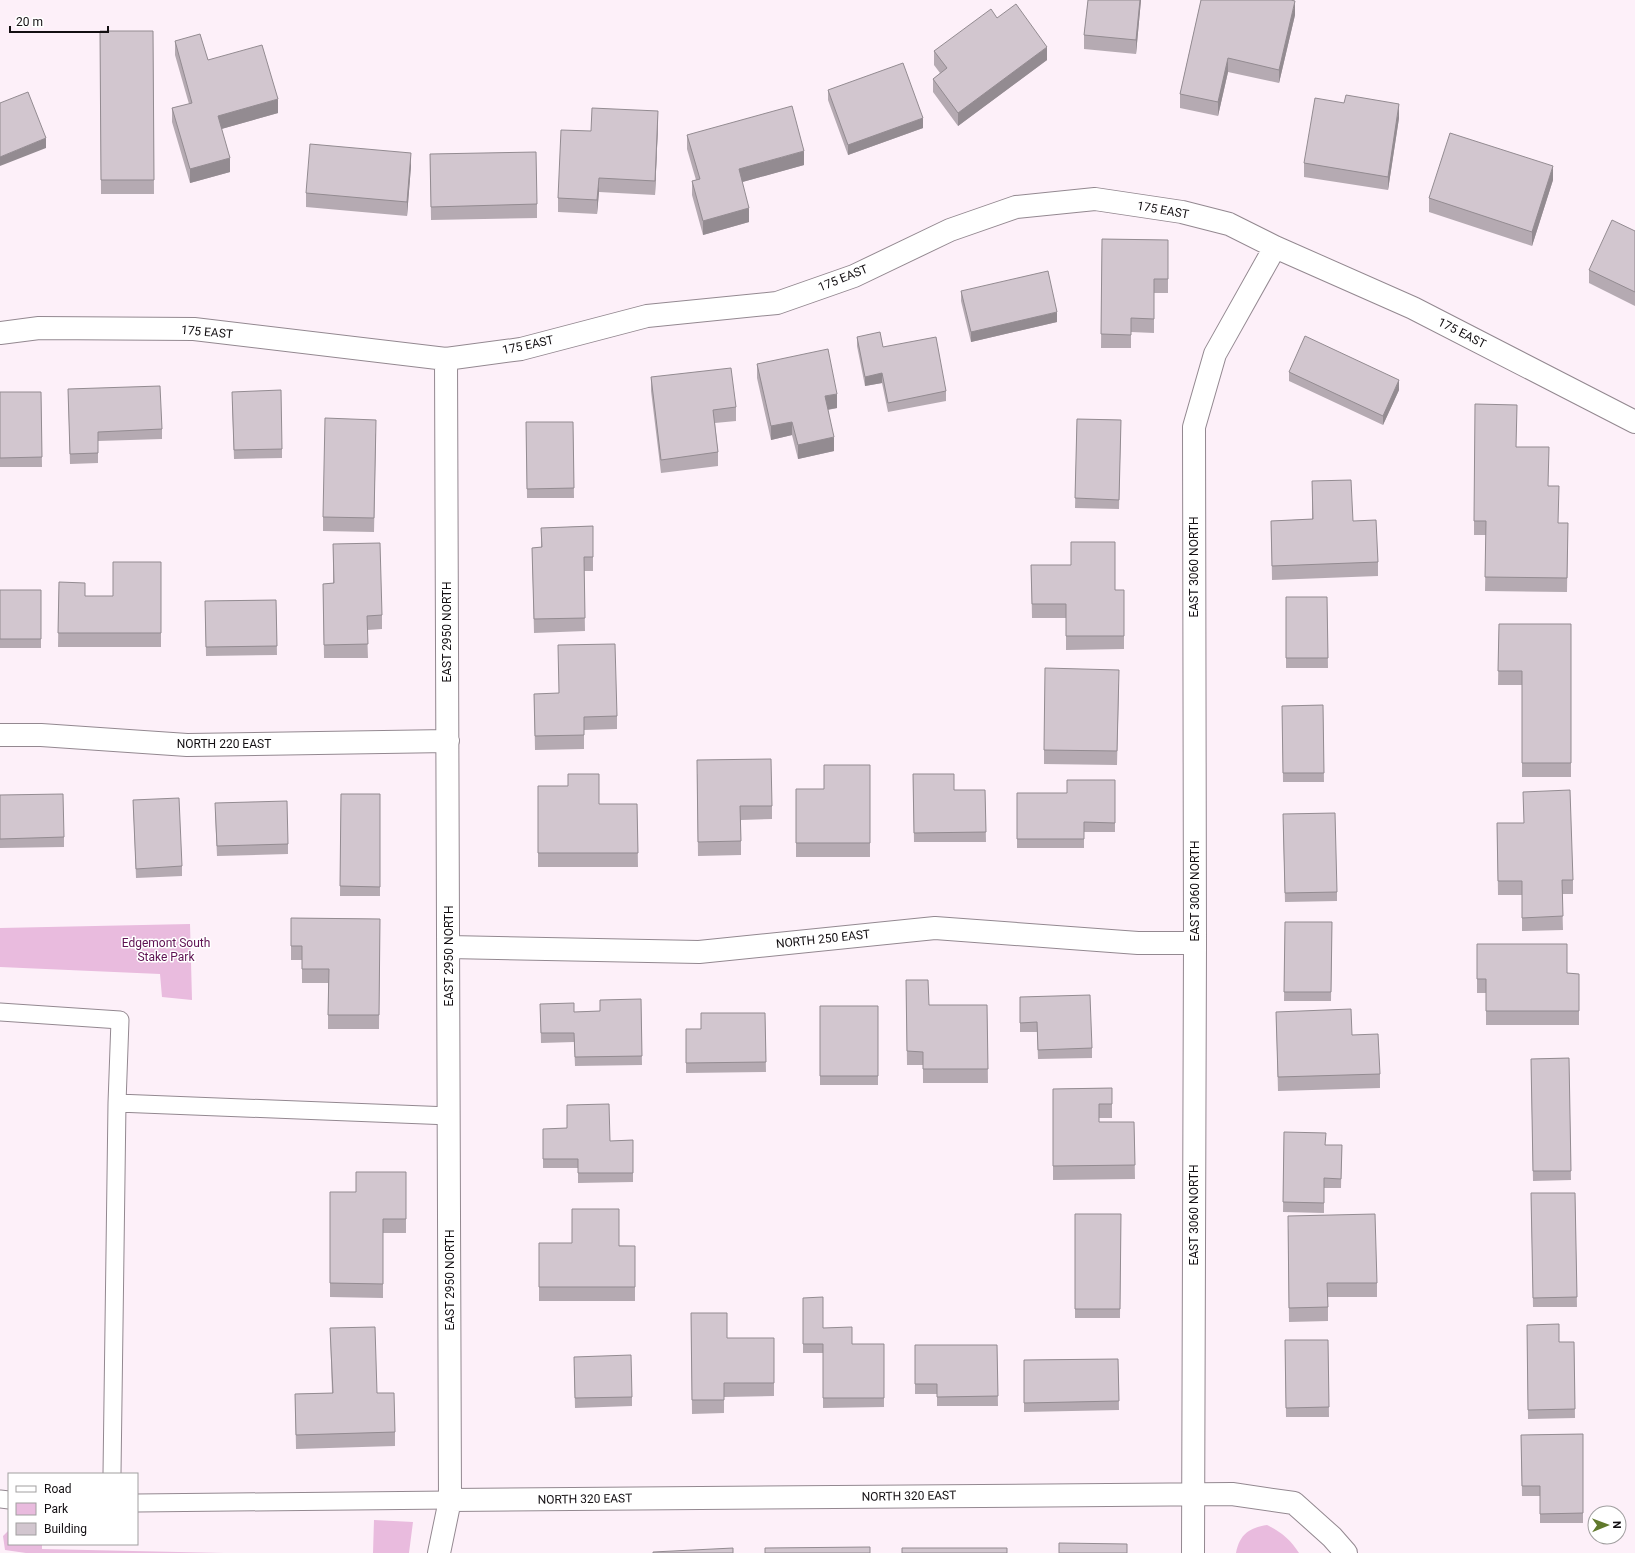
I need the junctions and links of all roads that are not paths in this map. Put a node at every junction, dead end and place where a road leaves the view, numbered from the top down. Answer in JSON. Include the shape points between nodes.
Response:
{"nodes":[{"id":1,"x":1275,"y":247,"type":"junction"},
{"id":2,"x":0,"y":333,"type":"edge"},
{"id":3,"x":446,"y":359,"type":"junction"},
{"id":4,"x":1635,"y":422,"type":"edge"},
{"id":5,"x":0,"y":736,"type":"edge"},
{"id":6,"x":448,"y":741,"type":"junction"},
{"id":7,"x":1195,"y":943,"type":"junction"},
{"id":8,"x":450,"y":947,"type":"junction"},
{"id":9,"x":0,"y":1012,"type":"edge"},
{"id":10,"x":117,"y":1103,"type":"junction"},
{"id":11,"x":450,"y":1116,"type":"junction"},
{"id":12,"x":112,"y":1473,"type":"edge"},
{"id":13,"x":1193,"y":1493,"type":"junction"},
{"id":14,"x":450,"y":1500,"type":"junction"},
{"id":15,"x":138,"y":1503,"type":"edge"},
{"id":16,"x":439,"y":1553,"type":"edge"},
{"id":17,"x":1193,"y":1553,"type":"edge"},
{"id":18,"x":1346,"y":1553,"type":"edge"}],
"edges":[{"from":1,"to":3,"type":"street","name":"175 EAST","via":[[1229,224],[1182,212],[1095,199],[1016,207],[950,230],[854,276],[777,303],[647,316],[521,349]]},
{"from":1,"to":4,"type":"street","name":"175 EAST","via":[[1413,308]]},
{"from":1,"to":7,"type":"street","name":"EAST 3060 NORTH","via":[[1215,354],[1194,427]]},
{"from":2,"to":3,"type":"street","name":"175 EAST","via":[[39,328],[194,329]]},
{"from":3,"to":6,"type":"street","name":"EAST 2950 NORTH"},
{"from":5,"to":6,"type":"street","name":"NORTH 220 EAST","via":[[41,735],[186,745]]},
{"from":6,"to":8,"type":"street","name":"EAST 2950 NORTH"},
{"from":7,"to":8,"type":"street","name":"NORTH 250 EAST","via":[[1138,943],[936,928],[699,952]]},
{"from":7,"to":13,"type":"street","name":"EAST 3060 NORTH"},
{"from":8,"to":11,"type":"street","name":"EAST 2950 NORTH"},
{"from":9,"to":10,"type":"lane","via":[[120,1020]]},
{"from":10,"to":11,"type":"lane"},
{"from":10,"to":12,"type":"lane"},
{"from":11,"to":14,"type":"street","name":"EAST 2950 NORTH"},
{"from":13,"to":14,"type":"street","name":"NORTH 320 EAST"},
{"from":13,"to":17,"type":"street","name":"EAST 3060 NORTH"},
{"from":13,"to":18,"type":"street","name":"NORTH 320 EAST","via":[[1232,1494],[1294,1503]]},
{"from":14,"to":15,"type":"lane"},
{"from":14,"to":16,"type":"street","name":"EAST 2950 NORTH"}]}
